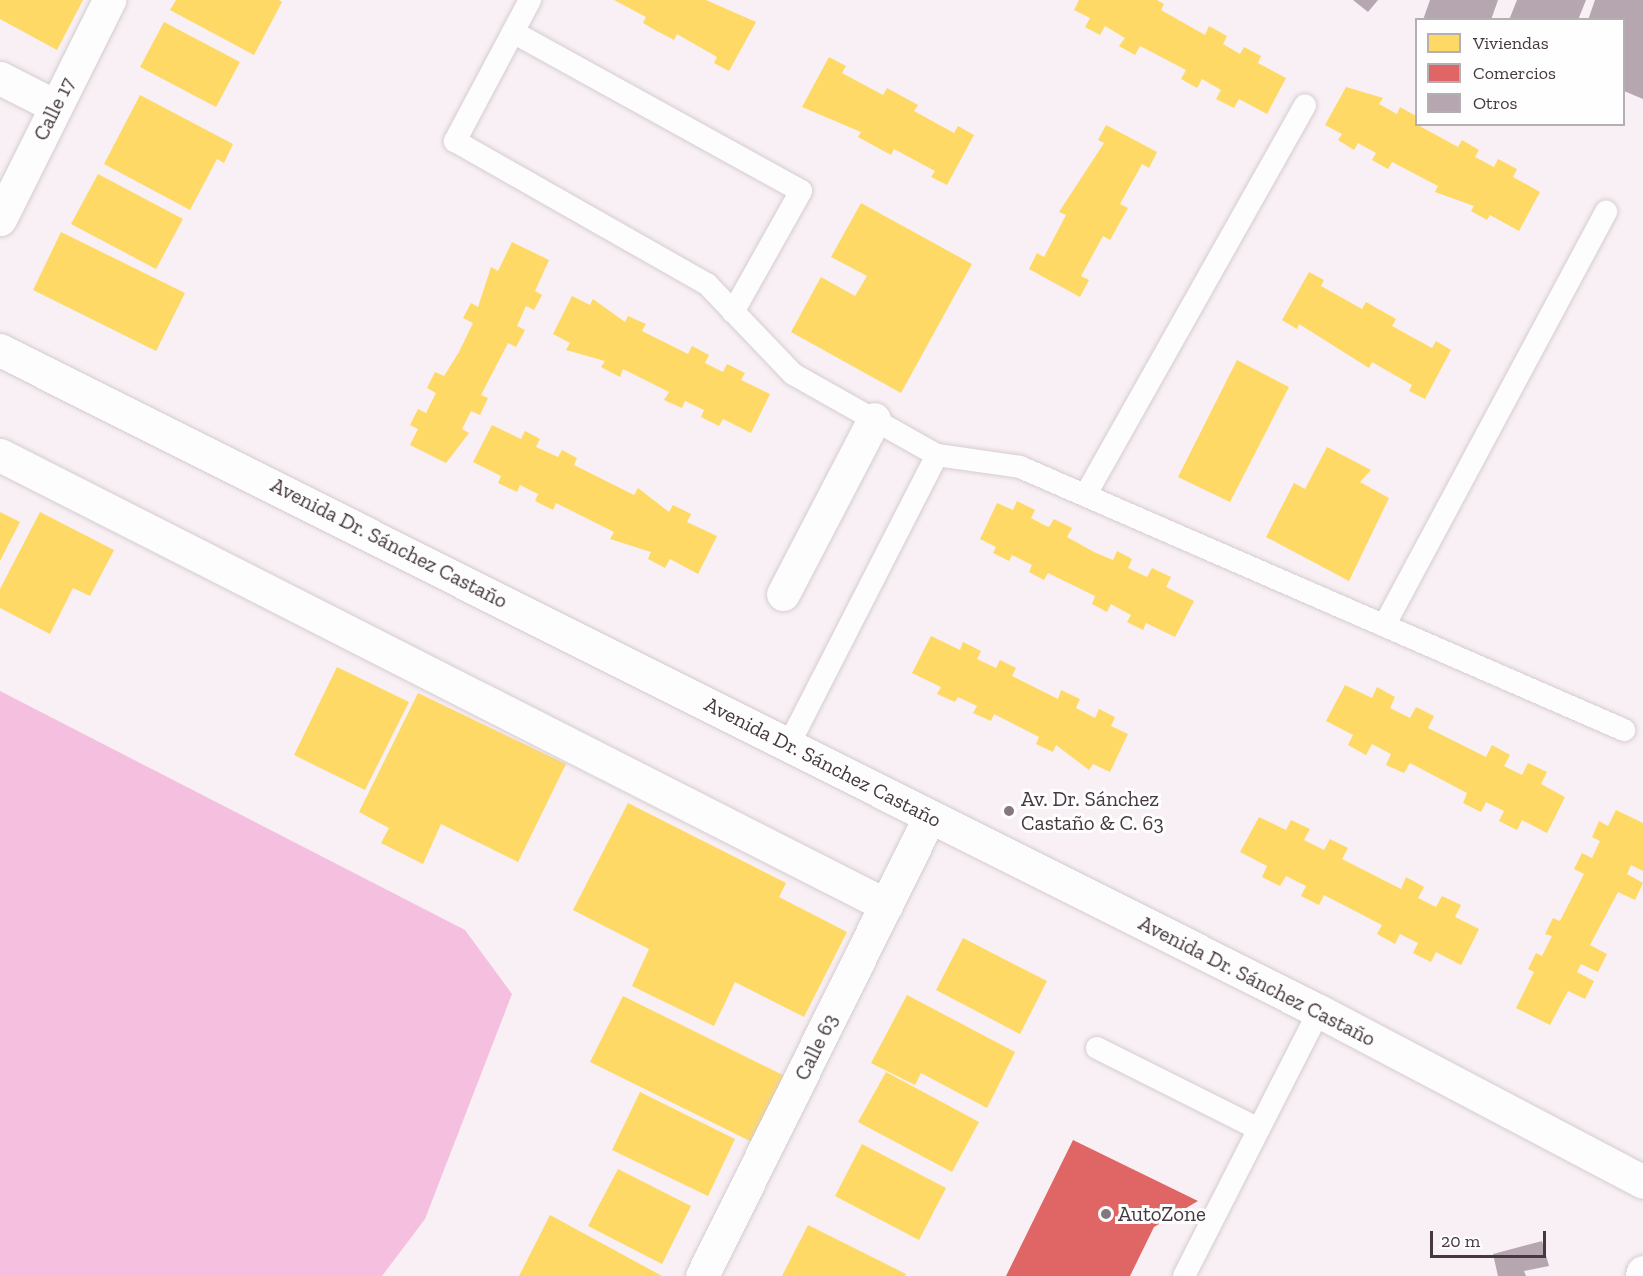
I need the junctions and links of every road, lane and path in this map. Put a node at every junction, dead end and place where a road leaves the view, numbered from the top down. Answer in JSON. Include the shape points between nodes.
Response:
{"nodes":[{"id":1,"x":109,"y":0,"type":"edge"},
{"id":2,"x":530,"y":0,"type":"edge"},
{"id":3,"x":513,"y":32,"type":"junction"},
{"id":4,"x":0,"y":78,"type":"edge"},
{"id":5,"x":1305,"y":105,"type":"dead end"},
{"id":6,"x":55,"y":106,"type":"junction"},
{"id":7,"x":1606,"y":212,"type":"dead end"},
{"id":8,"x":0,"y":219,"type":"edge"},
{"id":9,"x":733,"y":312,"type":"junction"},
{"id":10,"x":0,"y":350,"type":"edge"},
{"id":11,"x":874,"y":419,"type":"junction"},
{"id":12,"x":0,"y":455,"type":"edge"},
{"id":13,"x":937,"y":455,"type":"junction"},
{"id":14,"x":1086,"y":494,"type":"junction"},
{"id":15,"x":783,"y":594,"type":"dead end"},
{"id":16,"x":1385,"y":624,"type":"junction"},
{"id":17,"x":1624,"y":730,"type":"dead end"},
{"id":18,"x":788,"y":746,"type":"junction"},
{"id":19,"x":929,"y":818,"type":"junction"},
{"id":20,"x":886,"y":905,"type":"junction"},
{"id":21,"x":1319,"y":1011,"type":"junction"},
{"id":22,"x":1097,"y":1048,"type":"dead end"},
{"id":23,"x":1259,"y":1129,"type":"junction"},
{"id":24,"x":1643,"y":1182,"type":"edge"},
{"id":25,"x":702,"y":1276,"type":"edge"},
{"id":26,"x":1184,"y":1276,"type":"edge"}],
"edges":[{"from":1,"to":6,"type":"street","name":"Calle 17"},
{"from":2,"to":3,"type":"lane"},
{"from":3,"to":9,"type":"lane","via":[[455,141],[707,284]]},
{"from":3,"to":9,"type":"lane","via":[[801,191]]},
{"from":4,"to":6,"type":"street"},
{"from":5,"to":14,"type":"lane"},
{"from":6,"to":8,"type":"street","name":"Calle 17"},
{"from":7,"to":16,"type":"lane"},
{"from":9,"to":11,"type":"lane","via":[[793,374]]},
{"from":10,"to":18,"type":"street","name":"Avenida Dr. Sánchez Castaño"},
{"from":11,"to":13,"type":"lane"},
{"from":11,"to":15,"type":"street"},
{"from":12,"to":20,"type":"street"},
{"from":13,"to":14,"type":"lane","via":[[1020,467]]},
{"from":13,"to":18,"type":"lane"},
{"from":14,"to":16,"type":"lane"},
{"from":16,"to":17,"type":"lane"},
{"from":18,"to":19,"type":"street","name":"Avenida Dr. Sánchez Castaño"},
{"from":19,"to":20,"type":"street","name":"Calle 63"},
{"from":19,"to":21,"type":"street","name":"Avenida Dr. Sánchez Castaño"},
{"from":20,"to":25,"type":"street","name":"Calle 63"},
{"from":21,"to":23,"type":"lane"},
{"from":21,"to":24,"type":"street","name":"Avenida Dr. Sánchez Castaño"},
{"from":22,"to":23,"type":"lane"},
{"from":23,"to":26,"type":"lane"}]}
